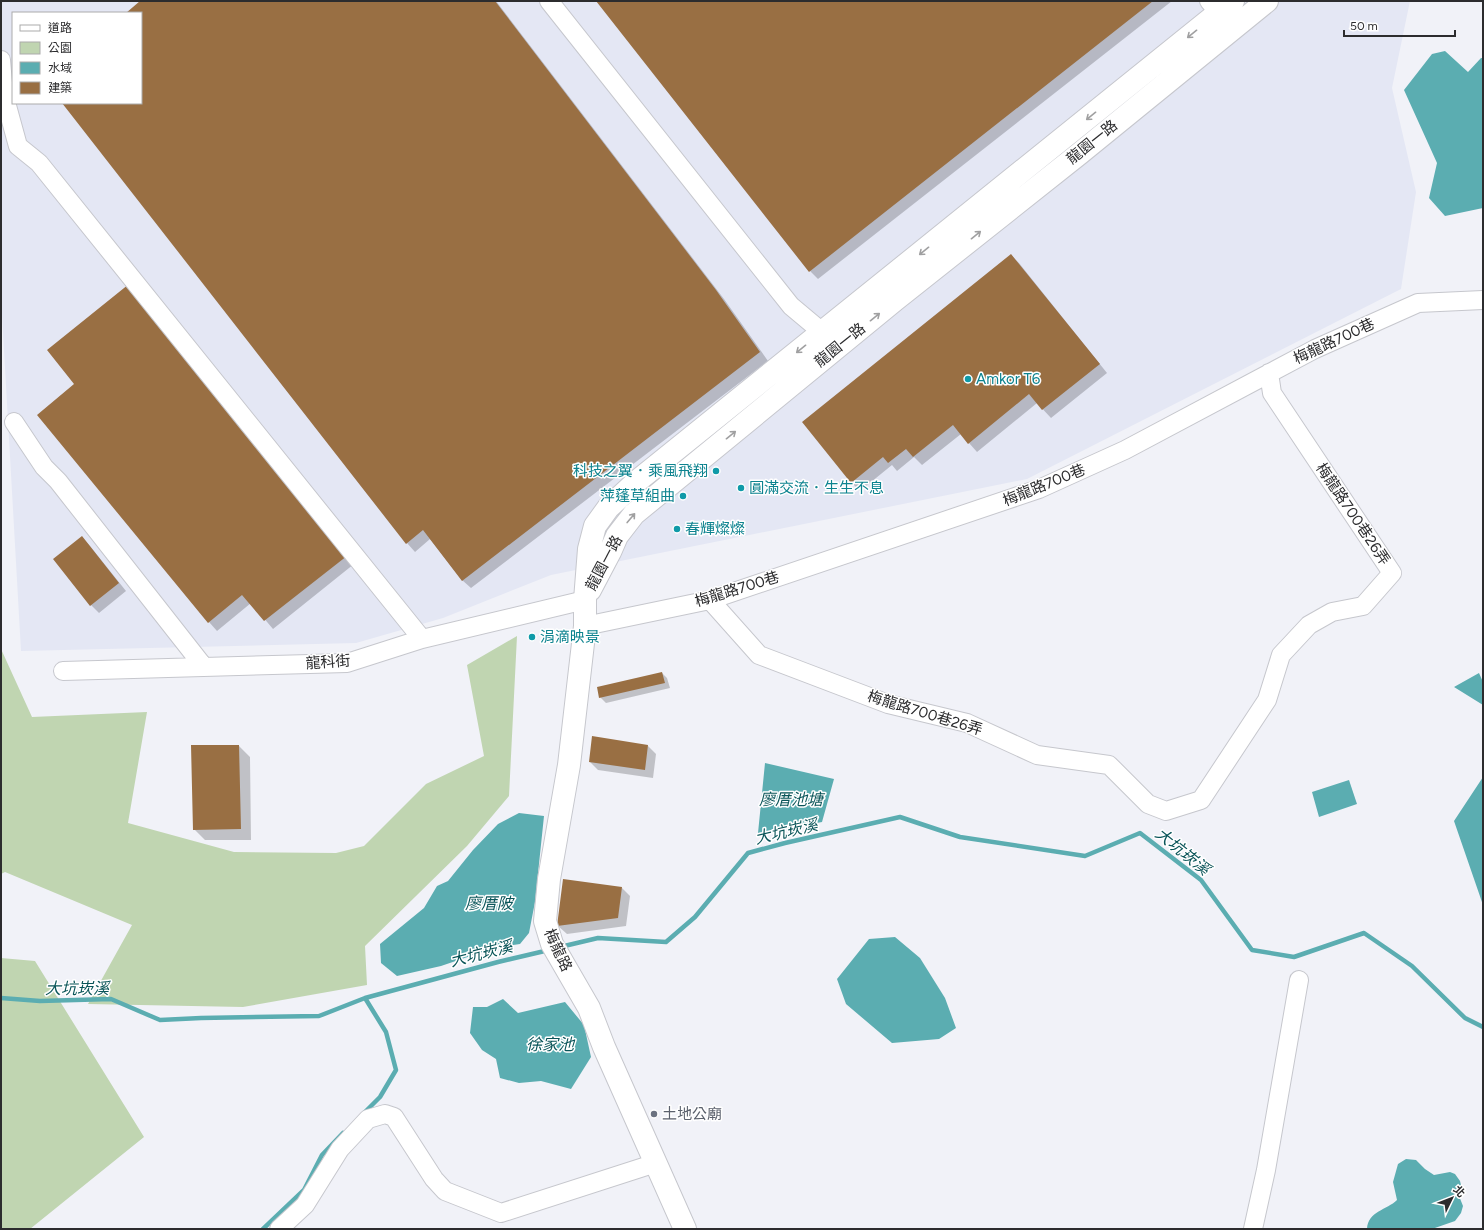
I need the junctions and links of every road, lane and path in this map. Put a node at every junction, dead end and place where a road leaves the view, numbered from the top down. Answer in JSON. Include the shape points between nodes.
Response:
{"nodes":[{"id":1,"x":549,"y":1,"type":"edge"},
{"id":2,"x":1267,"y":1,"type":"edge"},
{"id":3,"x":1220,"y":5,"type":"edge"},
{"id":4,"x":1234,"y":28,"type":"junction"},
{"id":5,"x":1,"y":60,"type":"edge"},
{"id":6,"x":1483,"y":300,"type":"edge"},
{"id":7,"x":829,"y":340,"type":"junction"},
{"id":8,"x":1269,"y":373,"type":"junction"},
{"id":9,"x":14,"y":422,"type":"dead end"},
{"id":10,"x":585,"y":600,"type":"junction"},
{"id":11,"x":710,"y":600,"type":"junction"},
{"id":12,"x":585,"y":626,"type":"junction"},
{"id":13,"x":422,"y":639,"type":"junction"},
{"id":14,"x":204,"y":667,"type":"junction"},
{"id":15,"x":63,"y":671,"type":"dead end"},
{"id":16,"x":1299,"y":980,"type":"dead end"},
{"id":17,"x":656,"y":1163,"type":"junction"},
{"id":18,"x":279,"y":1229,"type":"edge"},
{"id":19,"x":685,"y":1229,"type":"edge"},
{"id":20,"x":1253,"y":1229,"type":"edge"}],
"edges":[{"from":1,"to":7,"type":"street","via":[[791,306]]},
{"from":2,"to":4,"type":"street","name":"龍園一路"},
{"from":3,"to":4,"type":"street"},
{"from":3,"to":7,"type":"street","name":"龍園一路","one_way":true},
{"from":7,"to":4,"type":"street","name":"龍園一路","one_way":true},
{"from":5,"to":13,"type":"street","via":[[4,95],[18,146],[39,163]]},
{"from":6,"to":8,"type":"street","name":"梅龍路700巷","via":[[1418,304],[1315,348]]},
{"from":7,"to":10,"type":"street","name":"龍園一路","via":[[634,514],[617,536]]},
{"from":8,"to":11,"type":"street","name":"梅龍路700巷","via":[[1125,450],[1039,489]]},
{"from":8,"to":11,"type":"street","name":"梅龍路700巷26弄","via":[[1272,393],[1392,573],[1363,606],[1332,612],[1309,626],[1281,655],[1268,700],[1201,800],[1166,811],[1148,804],[1109,765],[1037,754],[967,723],[888,704],[759,655]]},
{"from":9,"to":14,"type":"street","via":[[44,467],[58,481]]},
{"from":10,"to":12,"type":"street","name":"梅龍路"},
{"from":10,"to":13,"type":"street","name":"龍科街"},
{"from":11,"to":12,"type":"street","name":"梅龍路700巷"},
{"from":12,"to":17,"type":"street","name":"梅龍路","via":[[569,765],[548,880],[545,921],[556,950],[589,1008]]},
{"from":13,"to":14,"type":"street","name":"龍科街","via":[[347,663]]},
{"from":14,"to":15,"type":"street","name":"龍科街"},
{"from":16,"to":20,"type":"street"},
{"from":17,"to":18,"type":"street","via":[[501,1213],[445,1191],[434,1179],[394,1117],[385,1114],[368,1120],[340,1149],[305,1205]]},
{"from":17,"to":19,"type":"street","name":"梅龍路"}]}
